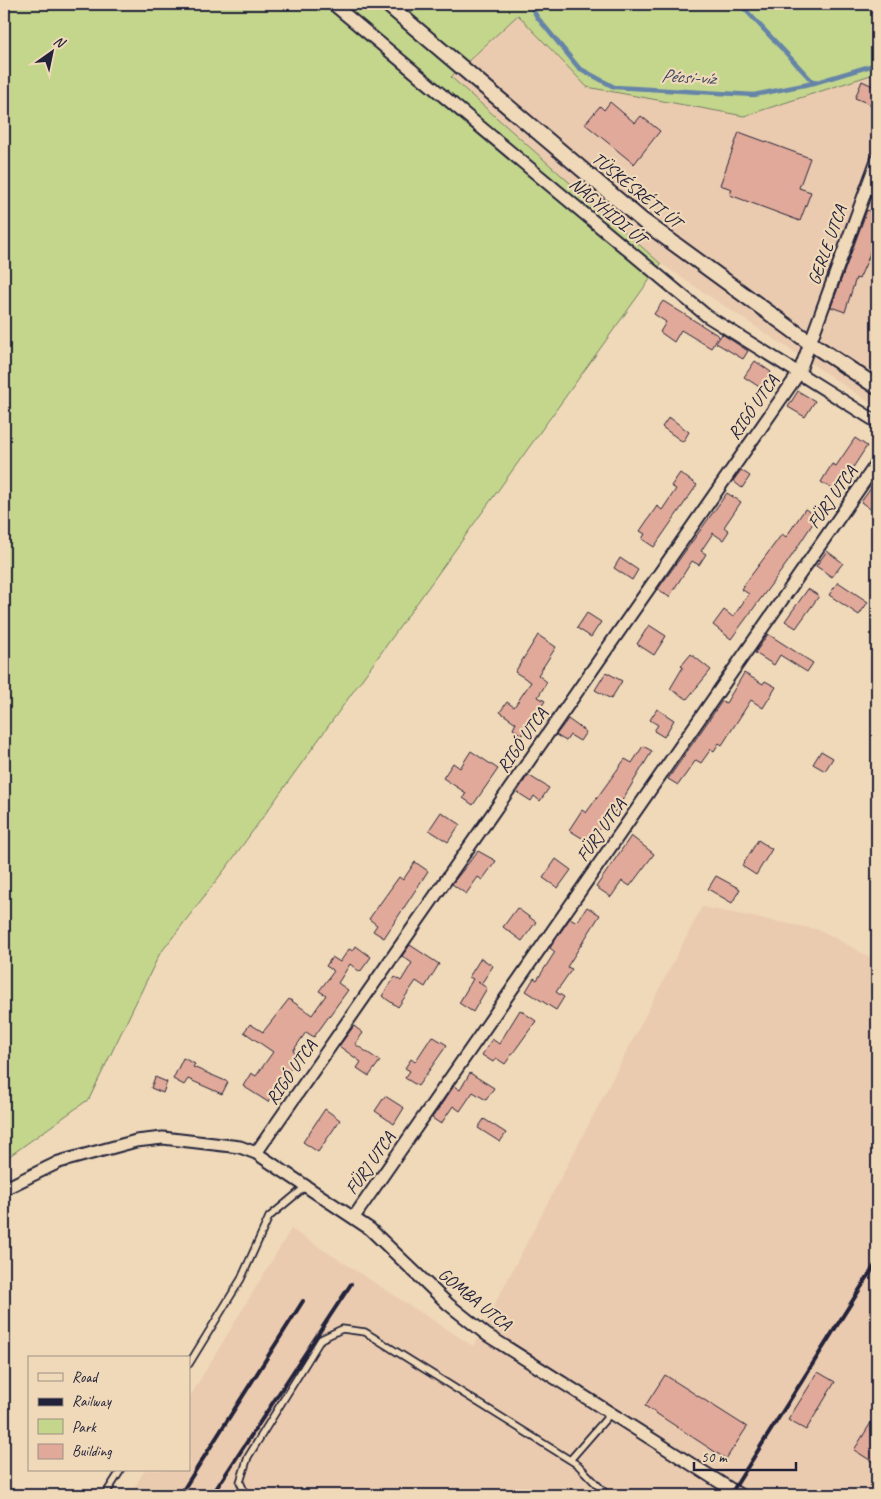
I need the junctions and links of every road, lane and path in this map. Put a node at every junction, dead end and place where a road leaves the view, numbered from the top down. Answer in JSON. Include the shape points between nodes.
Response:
{"nodes":[{"id":1,"x":333,"y":4,"type":"edge"},
{"id":2,"x":387,"y":4,"type":"edge"},
{"id":3,"x":877,"y":160,"type":"edge"},
{"id":4,"x":809,"y":342,"type":"junction"},
{"id":5,"x":799,"y":373,"type":"junction"},
{"id":6,"x":877,"y":387,"type":"edge"},
{"id":7,"x":877,"y":422,"type":"edge"},
{"id":8,"x":877,"y":463,"type":"edge"},
{"id":9,"x":256,"y":1153,"type":"junction"},
{"id":10,"x":307,"y":1185,"type":"junction"},
{"id":11,"x":4,"y":1189,"type":"edge"},
{"id":12,"x":354,"y":1217,"type":"junction"},
{"id":13,"x":190,"y":1362,"type":"edge"},
{"id":14,"x":611,"y":1413,"type":"junction"},
{"id":15,"x":570,"y":1460,"type":"junction"},
{"id":16,"x":120,"y":1472,"type":"edge"},
{"id":17,"x":105,"y":1495,"type":"edge"},
{"id":18,"x":246,"y":1495,"type":"edge"},
{"id":19,"x":607,"y":1495,"type":"edge"},
{"id":20,"x":740,"y":1495,"type":"edge"}],
"edges":[{"from":1,"to":5,"type":"street","name":"NAGYHIDI ÚT","via":[[707,316]]},
{"from":2,"to":4,"type":"street","name":"TÜSKÉSRÉTI ÚT","via":[[643,221]]},
{"from":3,"to":4,"type":"street","name":"GERLE UTCA"},
{"from":4,"to":5,"type":"street","name":"RIGÓ UTCA"},
{"from":4,"to":6,"type":"street","name":"TÜSKÉSRÉTI ÚT"},
{"from":5,"to":7,"type":"street","name":"NAGYHIDI ÚT"},
{"from":5,"to":9,"type":"street","name":"RIGÓ UTCA"},
{"from":8,"to":12,"type":"street","name":"FÜRJ UTCA"},
{"from":9,"to":10,"type":"street","name":"GOMBA UTCA"},
{"from":9,"to":11,"type":"street","name":"GOMBA UTCA","via":[[220,1143],[163,1138],[114,1146],[60,1162]]},
{"from":10,"to":12,"type":"street","name":"GOMBA UTCA"},
{"from":10,"to":13,"type":"lane","via":[[269,1217],[241,1279]]},
{"from":12,"to":14,"type":"street","name":"GOMBA UTCA","via":[[382,1239],[469,1322]]},
{"from":14,"to":15,"type":"lane"},
{"from":14,"to":20,"type":"street","name":"GOMBA UTCA"},
{"from":15,"to":18,"type":"lane","via":[[365,1332],[342,1329],[322,1339],[248,1457],[240,1482]]},
{"from":15,"to":19,"type":"lane"},
{"from":16,"to":17,"type":"lane"}]}
